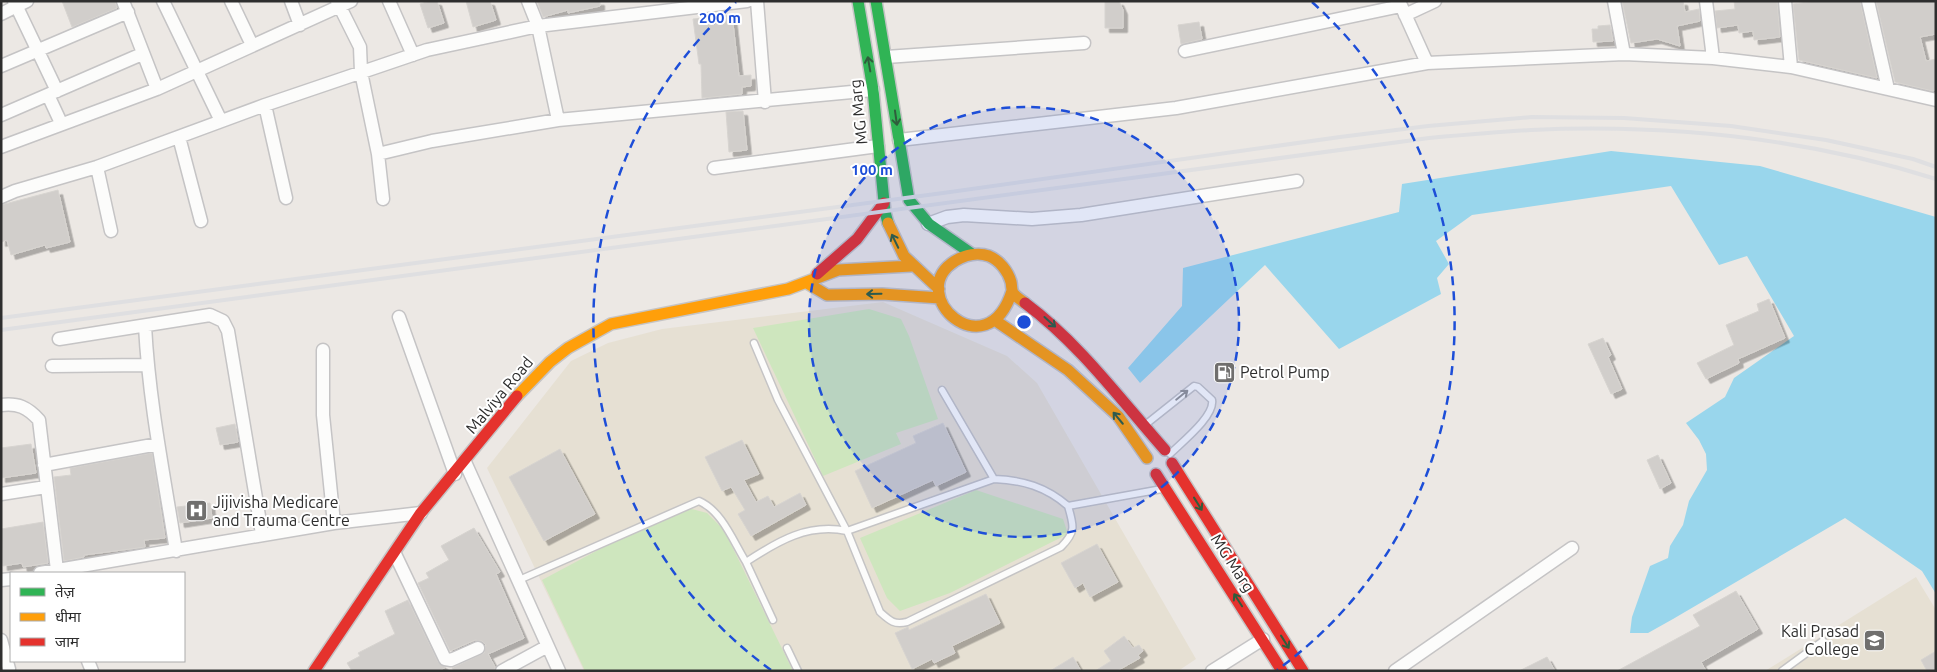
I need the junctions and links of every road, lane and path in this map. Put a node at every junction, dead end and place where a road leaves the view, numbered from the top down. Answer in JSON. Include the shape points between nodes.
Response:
{"nodes":[{"id":1,"x":163,"y":1,"type":"edge"},
{"id":2,"x":231,"y":1,"type":"edge"},
{"id":3,"x":291,"y":1,"type":"edge"},
{"id":4,"x":352,"y":1,"type":"edge"},
{"id":5,"x":390,"y":1,"type":"edge"},
{"id":6,"x":528,"y":1,"type":"edge"},
{"id":7,"x":747,"y":1,"type":"edge"},
{"id":8,"x":757,"y":1,"type":"edge"},
{"id":9,"x":858,"y":1,"type":"edge"},
{"id":10,"x":876,"y":1,"type":"edge"},
{"id":11,"x":1435,"y":1,"type":"edge"},
{"id":12,"x":1614,"y":1,"type":"edge"},
{"id":13,"x":1706,"y":1,"type":"edge"},
{"id":14,"x":1785,"y":1,"type":"edge"},
{"id":15,"x":1868,"y":1,"type":"edge"},
{"id":16,"x":19,"y":3,"type":"edge"},
{"id":17,"x":338,"y":4,"type":"edge"},
{"id":18,"x":126,"y":7,"type":"edge"},
{"id":19,"x":1402,"y":7,"type":"edge"},
{"id":20,"x":1,"y":14,"type":"edge"},
{"id":21,"x":300,"y":25,"type":"junction"},
{"id":22,"x":538,"y":26,"type":"junction"},
{"id":23,"x":1084,"y":43,"type":"dead end"},
{"id":24,"x":252,"y":45,"type":"junction"},
{"id":25,"x":38,"y":50,"type":"junction"},
{"id":26,"x":1184,"y":51,"type":"dead end"},
{"id":27,"x":142,"y":54,"type":"junction"},
{"id":28,"x":1624,"y":54,"type":"junction"},
{"id":29,"x":413,"y":55,"type":"junction"},
{"id":30,"x":886,"y":57,"type":"junction"},
{"id":31,"x":1713,"y":58,"type":"junction"},
{"id":32,"x":1427,"y":63,"type":"junction"},
{"id":33,"x":1,"y":66,"type":"edge"},
{"id":34,"x":1791,"y":67,"type":"junction"},
{"id":35,"x":197,"y":71,"type":"junction"},
{"id":36,"x":361,"y":72,"type":"junction"},
{"id":37,"x":1888,"y":89,"type":"junction"},
{"id":38,"x":157,"y":90,"type":"junction"},
{"id":39,"x":873,"y":90,"type":"junction"},
{"id":40,"x":52,"y":93,"type":"junction"},
{"id":41,"x":1936,"y":100,"type":"edge"},
{"id":42,"x":765,"y":102,"type":"junction"},
{"id":43,"x":265,"y":105,"type":"junction"},
{"id":44,"x":1,"y":116,"type":"edge"},
{"id":45,"x":558,"y":120,"type":"junction"},
{"id":46,"x":221,"y":121,"type":"junction"},
{"id":47,"x":61,"y":123,"type":"junction"},
{"id":48,"x":179,"y":136,"type":"junction"},
{"id":49,"x":899,"y":140,"type":"junction"},
{"id":50,"x":878,"y":146,"type":"junction"},
{"id":51,"x":1,"y":147,"type":"edge"},
{"id":52,"x":378,"y":154,"type":"junction"},
{"id":53,"x":97,"y":167,"type":"junction"},
{"id":54,"x":714,"y":168,"type":"dead end"},
{"id":55,"x":1297,"y":181,"type":"dead end"},
{"id":56,"x":1,"y":197,"type":"edge"},
{"id":57,"x":286,"y":198,"type":"dead end"},
{"id":58,"x":383,"y":199,"type":"dead end"},
{"id":59,"x":884,"y":202,"type":"junction"},
{"id":60,"x":201,"y":221,"type":"dead end"},
{"id":61,"x":928,"y":224,"type":"junction"},
{"id":62,"x":111,"y":231,"type":"dead end"},
{"id":63,"x":972,"y":254,"type":"junction"},
{"id":64,"x":911,"y":266,"type":"junction"},
{"id":65,"x":807,"y":283,"type":"junction"},
{"id":66,"x":1012,"y":291,"type":"junction"},
{"id":67,"x":940,"y":294,"type":"junction"},
{"id":68,"x":399,"y":318,"type":"dead end"},
{"id":69,"x":996,"y":321,"type":"junction"},
{"id":70,"x":145,"y":326,"type":"junction"},
{"id":71,"x":59,"y":339,"type":"dead end"},
{"id":72,"x":754,"y":343,"type":"dead end"},
{"id":73,"x":323,"y":350,"type":"dead end"},
{"id":74,"x":147,"y":365,"type":"junction"},
{"id":75,"x":52,"y":366,"type":"dead end"},
{"id":76,"x":942,"y":390,"type":"dead end"},
{"id":77,"x":1,"y":405,"type":"edge"},
{"id":78,"x":1144,"y":426,"type":"junction"},
{"id":79,"x":158,"y":444,"type":"junction"},
{"id":80,"x":1169,"y":455,"type":"junction"},
{"id":81,"x":1146,"y":458,"type":"junction"},
{"id":82,"x":465,"y":462,"type":"junction"},
{"id":83,"x":44,"y":465,"type":"junction"},
{"id":84,"x":454,"y":474,"type":"junction"},
{"id":85,"x":1156,"y":474,"type":"junction"},
{"id":86,"x":994,"y":479,"type":"junction"},
{"id":87,"x":46,"y":487,"type":"junction"},
{"id":88,"x":1166,"y":488,"type":"junction"},
{"id":89,"x":1,"y":494,"type":"edge"},
{"id":90,"x":1068,"y":506,"type":"junction"},
{"id":91,"x":421,"y":513,"type":"junction"},
{"id":92,"x":334,"y":523,"type":"junction"},
{"id":93,"x":847,"y":531,"type":"junction"},
{"id":94,"x":262,"y":534,"type":"junction"},
{"id":95,"x":1572,"y":548,"type":"dead end"},
{"id":96,"x":176,"y":551,"type":"junction"},
{"id":97,"x":395,"y":554,"type":"junction"},
{"id":98,"x":746,"y":562,"type":"junction"},
{"id":99,"x":49,"y":572,"type":"edge"},
{"id":100,"x":519,"y":580,"type":"junction"},
{"id":101,"x":773,"y":620,"type":"dead end"},
{"id":102,"x":1263,"y":639,"type":"junction"},
{"id":103,"x":1,"y":640,"type":"edge"},
{"id":104,"x":1823,"y":641,"type":"dead end"},
{"id":105,"x":546,"y":647,"type":"junction"},
{"id":106,"x":478,"y":648,"type":"dead end"},
{"id":107,"x":787,"y":648,"type":"dead end"},
{"id":108,"x":9,"y":669,"type":"dead end"},
{"id":109,"x":314,"y":671,"type":"edge"},
{"id":110,"x":502,"y":671,"type":"edge"},
{"id":111,"x":559,"y":671,"type":"edge"},
{"id":112,"x":798,"y":671,"type":"edge"},
{"id":113,"x":1212,"y":671,"type":"edge"},
{"id":114,"x":1282,"y":671,"type":"edge"},
{"id":115,"x":1303,"y":671,"type":"edge"},
{"id":116,"x":1395,"y":671,"type":"edge"},
{"id":117,"x":1782,"y":671,"type":"edge"}],
"edges":[{"from":1,"to":35,"type":"street"},
{"from":2,"to":24,"type":"street"},
{"from":3,"to":21,"type":"street"},
{"from":4,"to":17,"type":"street"},
{"from":5,"to":29,"type":"street"},
{"from":6,"to":22,"type":"street"},
{"from":7,"to":22,"type":"street"},
{"from":8,"to":42,"type":"street"},
{"from":39,"to":9,"type":"main road","name":"MG Marg","one_way":true},
{"from":10,"to":30,"type":"main road"},
{"from":11,"to":19,"type":"street"},
{"from":12,"to":28,"type":"street"},
{"from":13,"to":31,"type":"street"},
{"from":14,"to":34,"type":"street"},
{"from":15,"to":37,"type":"street"},
{"from":16,"to":20,"type":"street"},
{"from":16,"to":25,"type":"street"},
{"from":17,"to":21,"type":"street"},
{"from":17,"to":36,"type":"street","via":[[360,47]]},
{"from":18,"to":25,"type":"street"},
{"from":18,"to":27,"type":"street"},
{"from":19,"to":26,"type":"street"},
{"from":19,"to":32,"type":"street"},
{"from":21,"to":24,"type":"street"},
{"from":22,"to":29,"type":"street"},
{"from":22,"to":45,"type":"street"},
{"from":23,"to":30,"type":"street"},
{"from":24,"to":35,"type":"street"},
{"from":25,"to":33,"type":"street"},
{"from":25,"to":40,"type":"street"},
{"from":27,"to":38,"type":"street"},
{"from":27,"to":40,"type":"street"},
{"from":28,"to":31,"type":"street"},
{"from":28,"to":32,"type":"street"},
{"from":29,"to":36,"type":"street"},
{"from":30,"to":49,"type":"main road","one_way":true},
{"from":31,"to":34,"type":"street"},
{"from":32,"to":49,"type":"street","via":[[1176,108]]},
{"from":34,"to":37,"type":"street"},
{"from":35,"to":38,"type":"street"},
{"from":35,"to":46,"type":"street"},
{"from":36,"to":43,"type":"street"},
{"from":36,"to":52,"type":"street"},
{"from":37,"to":41,"type":"street"},
{"from":38,"to":47,"type":"street"},
{"from":39,"to":42,"type":"street"},
{"from":39,"to":50,"type":"main road","name":"MG Marg"},
{"from":40,"to":44,"type":"street"},
{"from":40,"to":47,"type":"street"},
{"from":42,"to":45,"type":"street"},
{"from":43,"to":46,"type":"street"},
{"from":43,"to":57,"type":"street"},
{"from":45,"to":52,"type":"street","via":[[432,141]]},
{"from":46,"to":48,"type":"street"},
{"from":47,"to":51,"type":"street"},
{"from":48,"to":53,"type":"street"},
{"from":48,"to":60,"type":"street"},
{"from":49,"to":61,"type":"main road","via":[[909,200]]},
{"from":50,"to":54,"type":"street"},
{"from":50,"to":59,"type":"main road","name":"MG Marg"},
{"from":52,"to":58,"type":"street"},
{"from":53,"to":56,"type":"street"},
{"from":53,"to":62,"type":"street"},
{"from":55,"to":61,"type":"street","via":[[1081,216],[1032,219],[964,215]]},
{"from":64,"to":59,"type":"main road","name":"MG Marg","one_way":true,"via":[[890,231]]},
{"from":59,"to":65,"type":"main road","via":[[857,239]]},
{"from":61,"to":63,"type":"main road"},
{"from":63,"to":66,"type":"main road","via":[[989,256],[997,261],[1008,274]]},
{"from":63,"to":67,"type":"main road","via":[[949,265],[944,272]]},
{"from":64,"to":65,"type":"main road","name":"Malviya Road","via":[[838,270]]},
{"from":64,"to":67,"type":"main road","name":"MG Marg"},
{"from":67,"to":65,"type":"main road","one_way":true,"via":[[827,295]]},
{"from":65,"to":82,"type":"main road","name":"Malviya Road","via":[[611,324],[585,334],[544,365]]},
{"from":66,"to":69,"type":"main road","via":[[1008,308]]},
{"from":66,"to":78,"type":"main road","one_way":true,"via":[[1050,321],[1080,351]]},
{"from":67,"to":69,"type":"main road","via":[[948,314],[962,324],[979,326]]},
{"from":68,"to":84,"type":"street"},
{"from":81,"to":69,"type":"main road","name":"MG Marg","one_way":true,"via":[[1118,416],[1068,370]]},
{"from":70,"to":71,"type":"street"},
{"from":70,"to":74,"type":"street"},
{"from":70,"to":94,"type":"street","via":[[210,315],[223,321],[228,331]]},
{"from":72,"to":93,"type":"lane","via":[[778,400]]},
{"from":73,"to":92,"type":"street","via":[[323,415]]},
{"from":74,"to":75,"type":"street"},
{"from":74,"to":79,"type":"street"},
{"from":76,"to":86,"type":"lane"},
{"from":77,"to":83,"type":"street","via":[[23,406],[39,420]]},
{"from":78,"to":80,"type":"main road"},
{"from":78,"to":80,"type":"lane","one_way":true,"via":[[1194,386],[1212,400],[1213,407],[1207,417]]},
{"from":79,"to":83,"type":"street"},
{"from":79,"to":96,"type":"street"},
{"from":80,"to":81,"type":"main road","via":[[1155,449]]},
{"from":80,"to":85,"type":"main road","via":[[1165,473]]},
{"from":80,"to":115,"type":"main road","one_way":true},
{"from":81,"to":85,"type":"main road","name":"MG Marg","via":[[1149,469]]},
{"from":82,"to":84,"type":"main road","name":"Malviya Road"},
{"from":82,"to":100,"type":"street"},
{"from":83,"to":87,"type":"street"},
{"from":84,"to":91,"type":"main road","name":"Malviya Road"},
{"from":85,"to":88,"type":"main road","name":"MG Marg"},
{"from":86,"to":90,"type":"lane","via":[[1019,480],[1036,486]]},
{"from":86,"to":93,"type":"lane"},
{"from":87,"to":89,"type":"street"},
{"from":87,"to":99,"type":"street"},
{"from":88,"to":90,"type":"lane"},
{"from":102,"to":88,"type":"main road","name":"MG Marg","one_way":true},
{"from":90,"to":93,"type":"lane","via":[[1074,526],[1061,548],[898,624],[890,622],[880,612]]},
{"from":91,"to":92,"type":"street"},
{"from":91,"to":97,"type":"main road","name":"Malviya Road"},
{"from":92,"to":94,"type":"street"},
{"from":93,"to":98,"type":"lane","via":[[817,529],[781,539]]},
{"from":94,"to":96,"type":"street"},
{"from":95,"to":116,"type":"street"},
{"from":96,"to":99,"type":"street"},
{"from":97,"to":106,"type":"street","via":[[445,658],[450,660]]},
{"from":97,"to":109,"type":"main road","name":"Malviya Road"},
{"from":98,"to":100,"type":"lane","via":[[716,513],[699,501]]},
{"from":98,"to":101,"type":"lane"},
{"from":100,"to":105,"type":"street"},
{"from":102,"to":113,"type":"street"},
{"from":102,"to":114,"type":"main road","name":"MG Marg"},
{"from":103,"to":108,"type":"street"},
{"from":104,"to":117,"type":"lane"},
{"from":105,"to":110,"type":"street"},
{"from":105,"to":111,"type":"street"},
{"from":107,"to":112,"type":"lane"}]}
